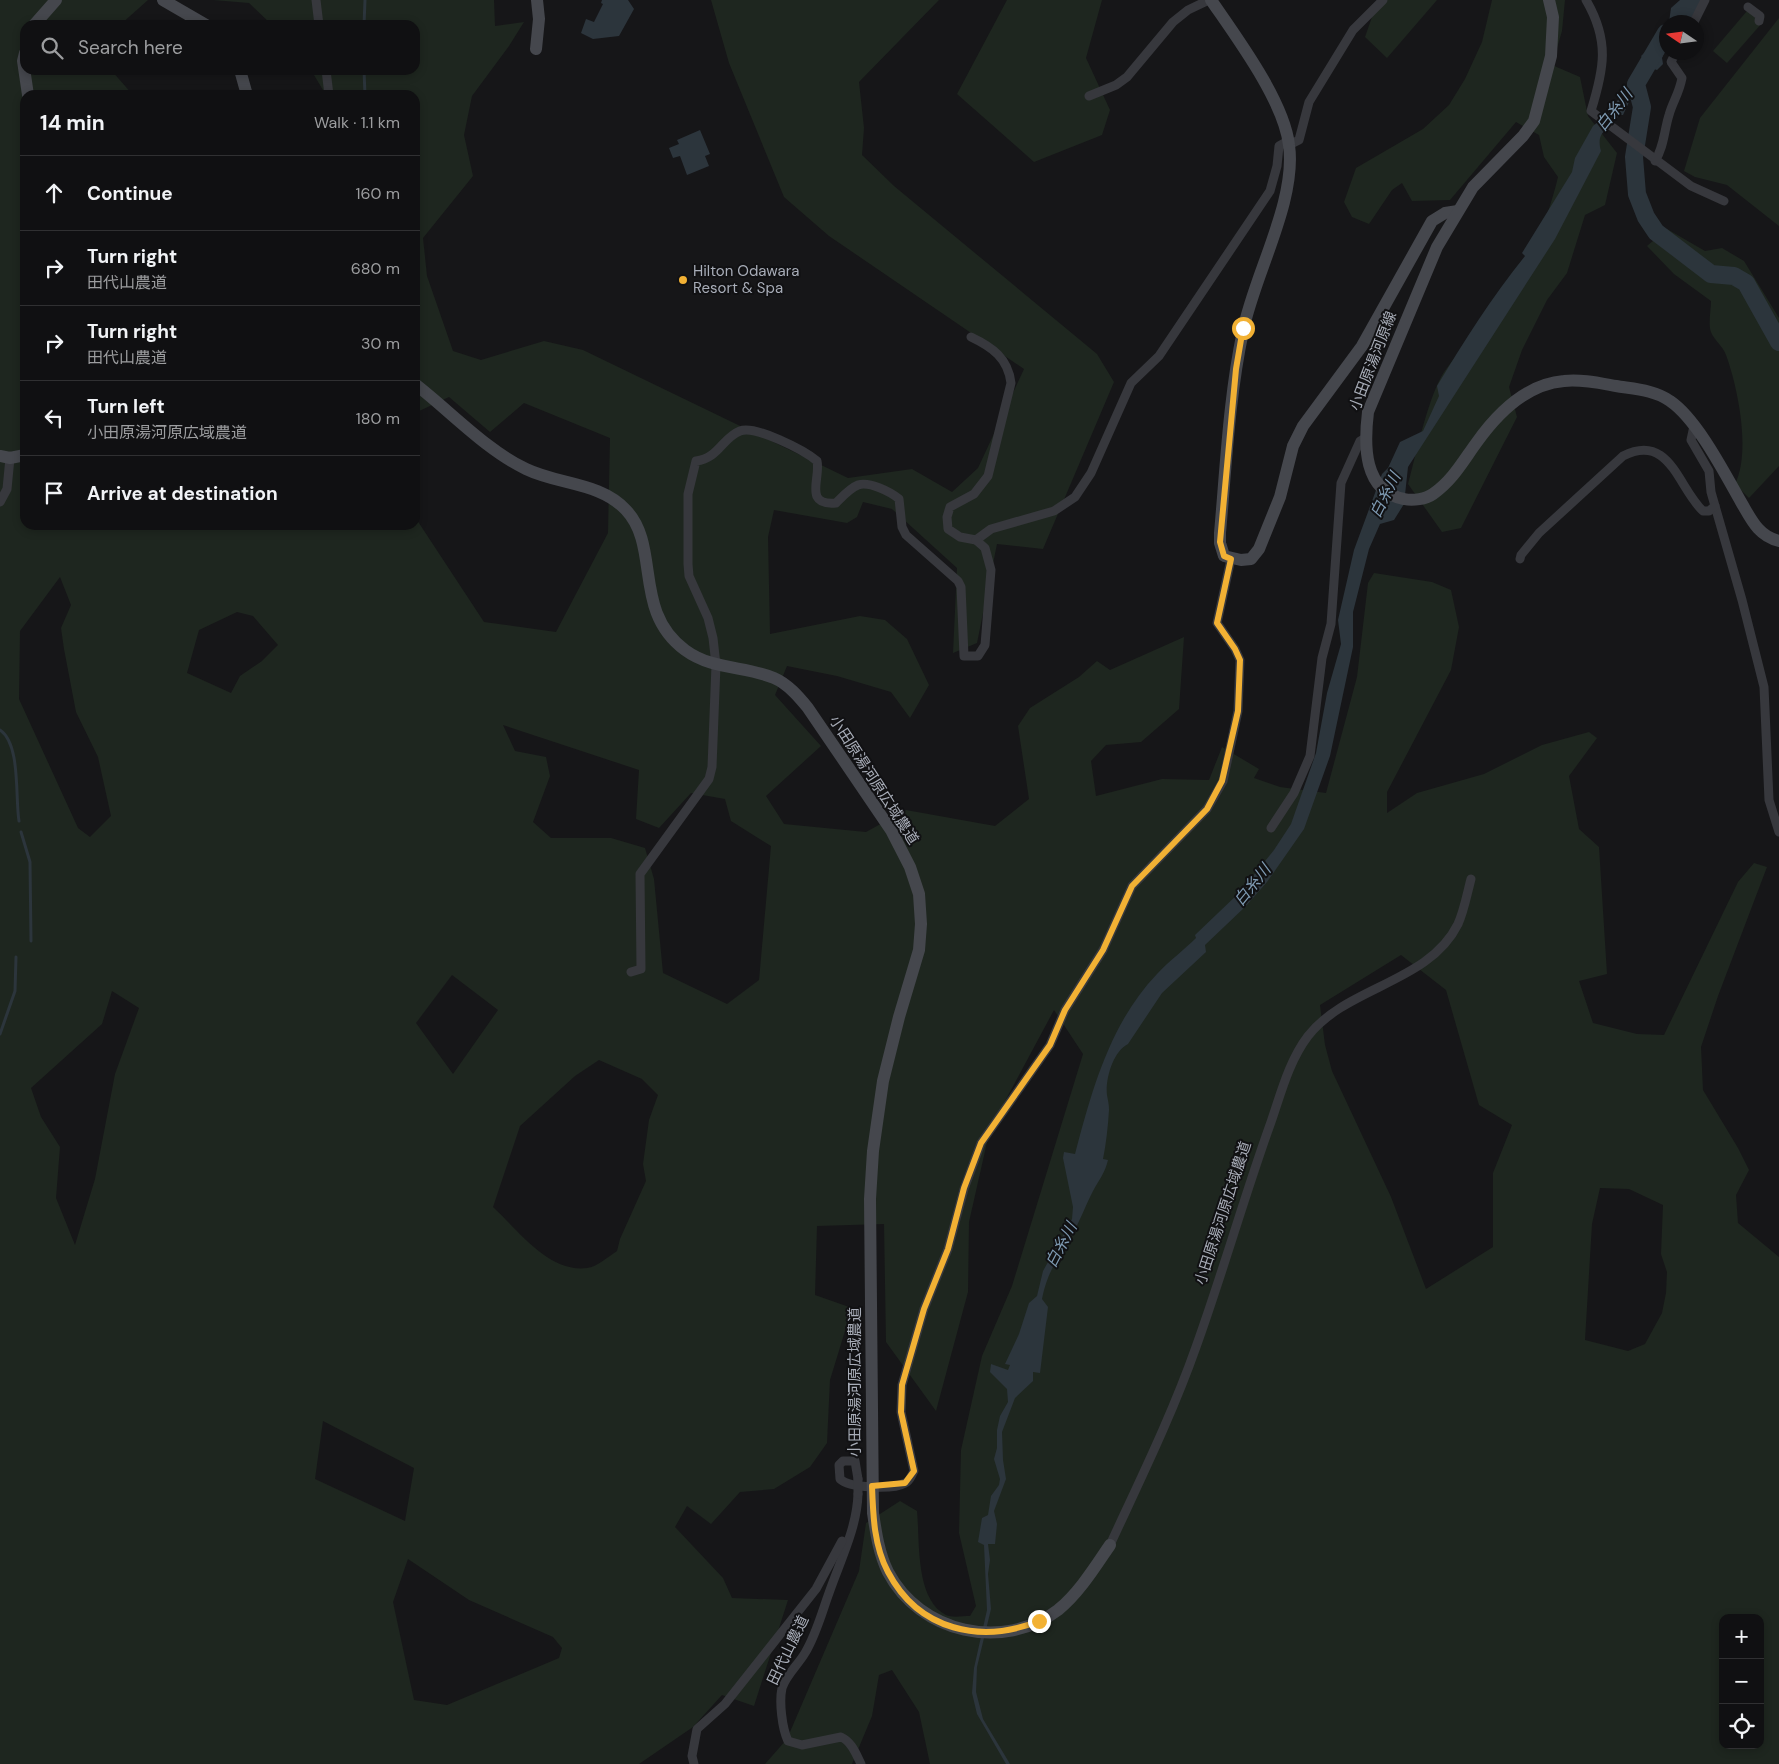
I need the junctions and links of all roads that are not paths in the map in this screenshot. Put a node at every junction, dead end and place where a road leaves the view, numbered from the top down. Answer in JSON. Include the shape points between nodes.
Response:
{"nodes":[{"id":1,"x":56,"y":0,"type":"edge"},
{"id":2,"x":163,"y":0,"type":"edge"},
{"id":3,"x":316,"y":0,"type":"edge"},
{"id":4,"x":537,"y":0,"type":"edge"},
{"id":5,"x":1210,"y":0,"type":"edge"},
{"id":6,"x":1383,"y":0,"type":"edge"},
{"id":7,"x":1549,"y":0,"type":"edge"},
{"id":8,"x":1586,"y":0,"type":"edge"},
{"id":9,"x":1705,"y":0,"type":"edge"},
{"id":10,"x":1748,"y":7,"type":"dead end"},
{"id":11,"x":1698,"y":15,"type":"edge"},
{"id":12,"x":38,"y":20,"type":"edge"},
{"id":13,"x":197,"y":20,"type":"edge"},
{"id":14,"x":318,"y":20,"type":"edge"},
{"id":15,"x":1759,"y":21,"type":"dead end"},
{"id":16,"x":536,"y":49,"type":"dead end"},
{"id":17,"x":1672,"y":60,"type":"edge"},
{"id":18,"x":25,"y":75,"type":"edge"},
{"id":19,"x":241,"y":75,"type":"edge"},
{"id":20,"x":327,"y":75,"type":"edge"},
{"id":21,"x":27,"y":90,"type":"edge"},
{"id":22,"x":246,"y":90,"type":"edge"},
{"id":23,"x":328,"y":90,"type":"edge"},
{"id":24,"x":1089,"y":96,"type":"dead end"},
{"id":25,"x":1289,"y":143,"type":"junction"},
{"id":26,"x":1653,"y":159,"type":"junction"},
{"id":27,"x":1724,"y":200,"type":"dead end"},
{"id":28,"x":1458,"y":211,"type":"junction"},
{"id":29,"x":971,"y":337,"type":"dead end"},
{"id":30,"x":420,"y":392,"type":"edge"},
{"id":31,"x":1694,"y":426,"type":"junction"},
{"id":32,"x":1365,"y":438,"type":"junction"},
{"id":33,"x":20,"y":456,"type":"edge"},
{"id":34,"x":5,"y":457,"type":"edge"},
{"id":35,"x":0,"y":502,"type":"edge"},
{"id":36,"x":1716,"y":506,"type":"junction"},
{"id":37,"x":976,"y":540,"type":"junction"},
{"id":38,"x":1779,"y":541,"type":"edge"},
{"id":39,"x":1231,"y":559,"type":"junction"},
{"id":40,"x":1520,"y":559,"type":"dead end"},
{"id":41,"x":716,"y":665,"type":"junction"},
{"id":42,"x":1271,"y":828,"type":"dead end"},
{"id":43,"x":1779,"y":832,"type":"edge"},
{"id":44,"x":1472,"y":879,"type":"dead end"},
{"id":45,"x":632,"y":972,"type":"dead end"},
{"id":46,"x":872,"y":1486,"type":"junction"},
{"id":47,"x":851,"y":1531,"type":"junction"},
{"id":48,"x":1110,"y":1545,"type":"joint"},
{"id":49,"x":694,"y":1764,"type":"edge"},
{"id":50,"x":861,"y":1764,"type":"edge"}],
"edges":[{"from":1,"to":12,"type":"street"},
{"from":2,"to":13,"type":"street"},
{"from":3,"to":14,"type":"street"},
{"from":4,"to":16,"type":"street"},
{"from":5,"to":24,"type":"street","via":[[1188,10],[1174,22],[1127,77]]},
{"from":5,"to":25,"type":"street","via":[[1278,106]]},
{"from":6,"to":25,"type":"street","via":[[1353,30],[1309,102],[1299,140]]},
{"from":7,"to":28,"type":"street","name":"小田原湯河原線","via":[[1551,56],[1534,121],[1473,187]]},
{"from":8,"to":26,"type":"street","via":[[1603,50],[1591,111]]},
{"from":9,"to":11,"type":"street"},
{"from":10,"to":15,"type":"street","via":[[1760,16]]},
{"from":17,"to":26,"type":"street","via":[[1682,78],[1679,94],[1669,114],[1660,153]]},
{"from":18,"to":21,"type":"street"},
{"from":19,"to":22,"type":"street"},
{"from":20,"to":23,"type":"street"},
{"from":25,"to":37,"type":"street","via":[[1279,146],[1270,191],[1246,229],[1159,356],[1131,383],[1090,473],[1075,497],[1054,511],[991,529]]},
{"from":25,"to":39,"type":"street","via":[[1287,190],[1243,328],[1236,369],[1220,542],[1224,556]]},
{"from":26,"to":27,"type":"street","via":[[1691,186]]},
{"from":28,"to":32,"type":"street","name":"小田原湯河原線","via":[[1437,247],[1368,412]]},
{"from":28,"to":39,"type":"street","via":[[1445,213],[1432,221],[1362,346],[1303,426],[1293,446],[1280,497],[1259,549],[1251,559]]},
{"from":29,"to":37,"type":"street","via":[[987,344],[1001,356],[1012,383],[988,476],[974,494],[950,507],[947,517],[948,529],[960,537]]},
{"from":30,"to":41,"type":"street","name":"小田原湯河原広域農道","via":[[508,459],[545,477],[596,490],[614,499],[627,511],[642,540],[653,606],[662,624],[685,650]]},
{"from":31,"to":32,"type":"street","name":"小田原湯河原線","via":[[1670,401],[1654,393],[1587,381],[1563,381],[1537,387],[1501,414],[1442,487],[1431,496],[1408,500],[1385,491],[1373,475],[1367,460]]},
{"from":31,"to":36,"type":"street","via":[[1691,440],[1709,471]]},
{"from":31,"to":38,"type":"street","name":"小田原湯河原線","via":[[1755,526],[1762,534]]},
{"from":32,"to":42,"type":"street","via":[[1360,441],[1341,483],[1331,624],[1322,658],[1310,756],[1294,793]]},
{"from":33,"to":34,"type":"street"},
{"from":34,"to":35,"type":"street","via":[[6,489]]},
{"from":36,"to":40,"type":"street","via":[[1709,512],[1703,511],[1693,502],[1673,465],[1665,458],[1655,452],[1632,452],[1623,456],[1539,533]]},
{"from":36,"to":43,"type":"street","via":[[1764,687],[1769,800]]},
{"from":37,"to":41,"type":"street","via":[[985,548],[991,570],[985,645],[983,652],[971,657],[964,656],[961,587],[906,535],[899,499],[864,484],[836,503],[823,502],[814,489],[819,470],[817,461],[764,434],[739,431],[711,457],[696,461],[688,494],[689,576],[708,618]]},
{"from":39,"to":46,"type":"street","name":"田代山農道","via":[[1217,623],[1240,660],[1240,675],[1238,711],[1222,781],[1207,809],[1132,886],[1103,950],[1065,1010],[1050,1045],[981,1143],[964,1188],[948,1249],[924,1309],[902,1385],[901,1412],[914,1471],[905,1483]]},
{"from":41,"to":45,"type":"street","via":[[709,779],[640,874],[641,969]]},
{"from":41,"to":46,"type":"street","name":"小田原湯河原広域農道","via":[[756,672],[776,679],[794,692],[891,830],[910,867],[919,894],[922,924],[919,950],[883,1081],[873,1150],[870,1199]]},
{"from":44,"to":48,"type":"street","name":"小田原湯河原広域農道","via":[[1458,924],[1434,955],[1328,1016],[1308,1036],[1293,1062],[1170,1416]]},
{"from":46,"to":47,"type":"street","name":"田代山農道","bridge":true,"via":[[844,1484],[838,1472],[839,1465],[843,1460],[855,1461],[858,1479],[858,1494],[858,1508]]},
{"from":46,"to":48,"type":"street","name":"小田原湯河原広域農道","via":[[878,1544],[888,1572],[912,1603],[927,1615],[958,1629],[991,1633],[1018,1630],[1039,1621],[1058,1610],[1085,1581]]},
{"from":47,"to":49,"type":"street","via":[[843,1538],[816,1589],[725,1704],[696,1728]]},
{"from":47,"to":50,"type":"street","name":"田代山農道","via":[[809,1645],[783,1686],[781,1695],[788,1741],[802,1746],[841,1737],[852,1746]]}]}
